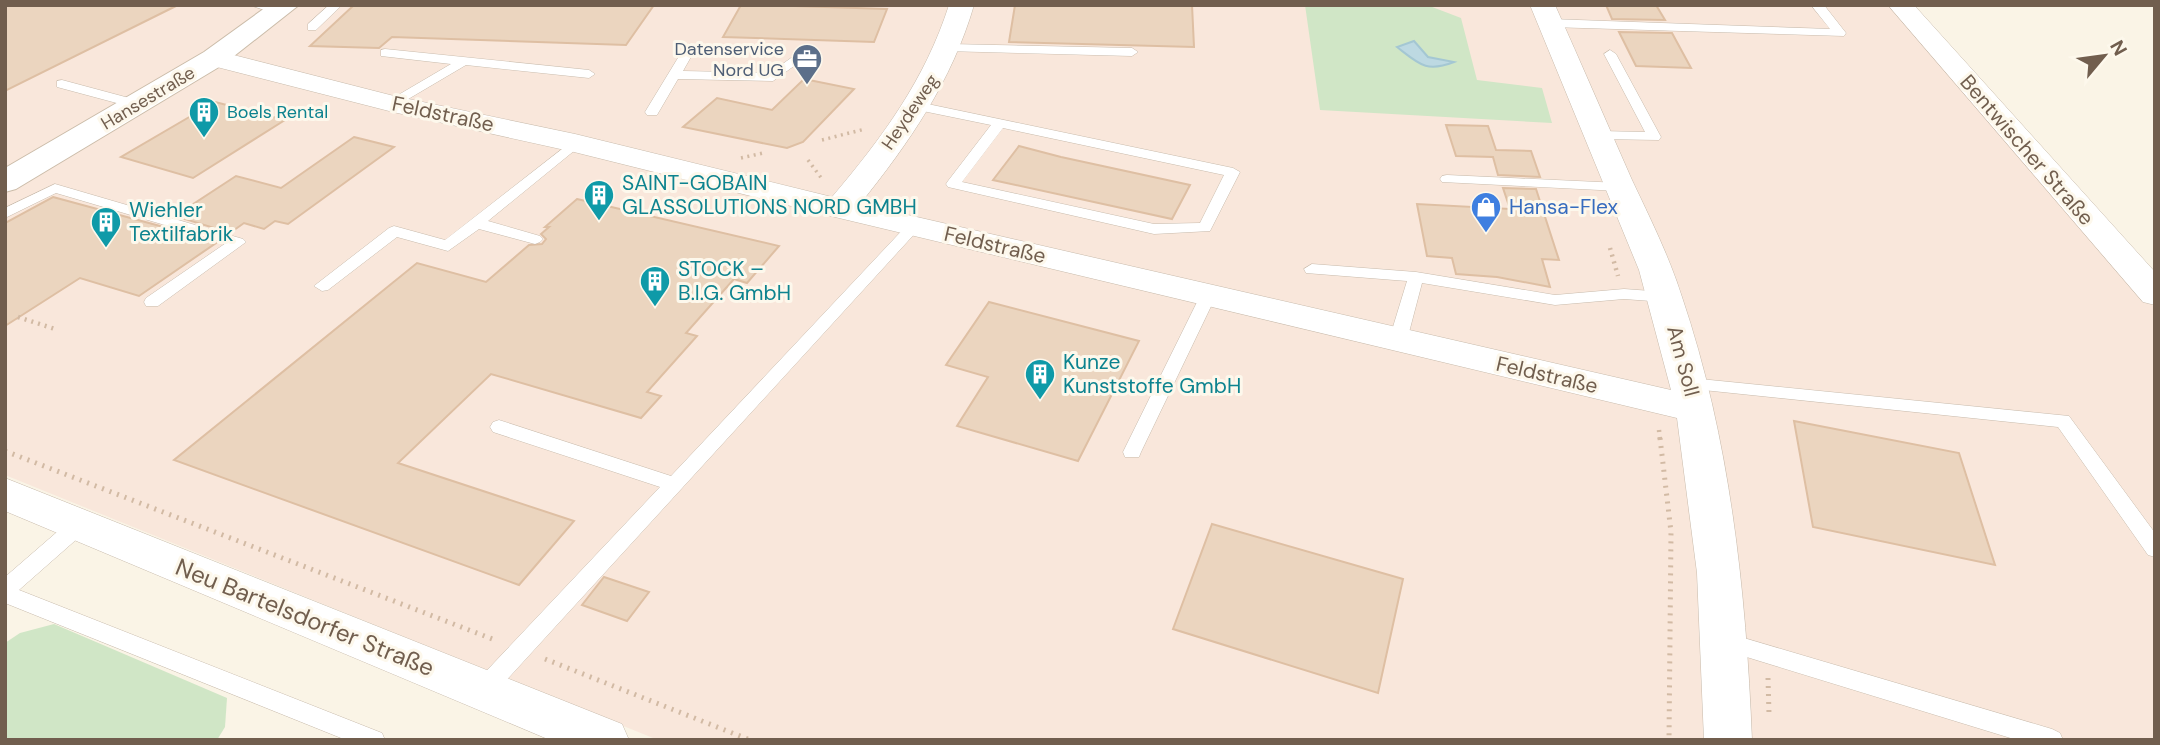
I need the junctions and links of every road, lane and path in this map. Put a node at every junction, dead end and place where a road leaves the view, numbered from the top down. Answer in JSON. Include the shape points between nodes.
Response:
{"nodes":[{"id":1,"x":336,"y":5,"type":"edge"},
{"id":2,"x":962,"y":5,"type":"edge"},
{"id":3,"x":1817,"y":5,"type":"edge"},
{"id":4,"x":1900,"y":5,"type":"edge"},
{"id":5,"x":274,"y":7,"type":"edge"},
{"id":6,"x":1546,"y":14,"type":"edge"},
{"id":7,"x":312,"y":27,"type":"dead end"},
{"id":8,"x":691,"y":48,"type":"dead end"},
{"id":9,"x":948,"y":48,"type":"junction"},
{"id":10,"x":809,"y":51,"type":"dead end"},
{"id":11,"x":1132,"y":52,"type":"dead end"},
{"id":12,"x":385,"y":53,"type":"dead end"},
{"id":13,"x":1610,"y":54,"type":"dead end"},
{"id":14,"x":214,"y":58,"type":"junction"},
{"id":15,"x":461,"y":63,"type":"junction"},
{"id":16,"x":589,"y":74,"type":"dead end"},
{"id":17,"x":674,"y":75,"type":"junction"},
{"id":18,"x":62,"y":84,"type":"dead end"},
{"id":19,"x":393,"y":104,"type":"junction"},
{"id":20,"x":139,"y":105,"type":"junction"},
{"id":21,"x":918,"y":106,"type":"junction"},
{"id":22,"x":652,"y":112,"type":"dead end"},
{"id":23,"x":1000,"y":123,"type":"junction"},
{"id":24,"x":877,"y":126,"type":"dead end"},
{"id":25,"x":1598,"y":135,"type":"junction"},
{"id":26,"x":822,"y":140,"type":"dead end"},
{"id":27,"x":575,"y":143,"type":"junction"},
{"id":28,"x":808,"y":160,"type":"dead end"},
{"id":29,"x":1447,"y":179,"type":"dead end"},
{"id":30,"x":1620,"y":187,"type":"junction"},
{"id":31,"x":13,"y":193,"type":"edge"},
{"id":32,"x":831,"y":195,"type":"junction"},
{"id":33,"x":5,"y":198,"type":"edge"},
{"id":34,"x":5,"y":214,"type":"edge"},
{"id":35,"x":476,"y":223,"type":"junction"},
{"id":36,"x":914,"y":226,"type":"junction"},
{"id":37,"x":536,"y":239,"type":"dead end"},
{"id":38,"x":1312,"y":269,"type":"dead end"},
{"id":39,"x":1416,"y":277,"type":"junction"},
{"id":40,"x":322,"y":286,"type":"dead end"},
{"id":41,"x":2155,"y":294,"type":"edge"},
{"id":42,"x":1208,"y":296,"type":"junction"},
{"id":43,"x":1665,"y":297,"type":"junction"},
{"id":44,"x":152,"y":302,"type":"dead end"},
{"id":45,"x":18,"y":317,"type":"dead end"},
{"id":46,"x":55,"y":329,"type":"dead end"},
{"id":47,"x":1398,"y":340,"type":"junction"},
{"id":48,"x":1693,"y":396,"type":"junction"},
{"id":49,"x":499,"y":427,"type":"dead end"},
{"id":50,"x":5,"y":451,"type":"edge"},
{"id":51,"x":1132,"y":452,"type":"dead end"},
{"id":52,"x":674,"y":484,"type":"junction"},
{"id":53,"x":5,"y":494,"type":"edge"},
{"id":54,"x":79,"y":525,"type":"junction"},
{"id":55,"x":2155,"y":549,"type":"edge"},
{"id":56,"x":5,"y":592,"type":"edge"},
{"id":57,"x":1727,"y":642,"type":"junction"},
{"id":58,"x":520,"y":649,"type":"junction"},
{"id":59,"x":483,"y":690,"type":"junction"},
{"id":60,"x":374,"y":740,"type":"edge"},
{"id":61,"x":604,"y":740,"type":"edge"},
{"id":62,"x":750,"y":740,"type":"edge"},
{"id":63,"x":1728,"y":740,"type":"edge"},
{"id":64,"x":2052,"y":740,"type":"edge"}],
"edges":[{"from":1,"to":7,"type":"lane"},
{"from":2,"to":9,"type":"street","name":"Heydeweg"},
{"from":3,"to":6,"type":"lane","via":[[1840,33]]},
{"from":4,"to":41,"type":"street","name":"Bentwischer Straße"},
{"from":5,"to":14,"type":"street","name":"Hansestraße"},
{"from":6,"to":25,"type":"street","name":"Am Soll"},
{"from":8,"to":17,"type":"lane"},
{"from":9,"to":11,"type":"lane"},
{"from":9,"to":21,"type":"street","name":"Heydeweg"},
{"from":10,"to":17,"type":"lane","via":[[773,77]]},
{"from":12,"to":15,"type":"lane"},
{"from":13,"to":25,"type":"lane","via":[[1654,137]]},
{"from":14,"to":19,"type":"street","name":"Feldstraße"},
{"from":14,"to":20,"type":"street","name":"Hansestraße"},
{"from":15,"to":16,"type":"lane"},
{"from":15,"to":19,"type":"lane"},
{"from":17,"to":22,"type":"lane"},
{"from":18,"to":20,"type":"lane"},
{"from":19,"to":27,"type":"street","name":"Feldstraße"},
{"from":20,"to":31,"type":"street","name":"Hansestraße"},
{"from":21,"to":23,"type":"lane"},
{"from":21,"to":32,"type":"street","name":"Heydeweg"},
{"from":23,"to":23,"type":"lane","via":[[1219,169],[1233,172],[1205,228],[1154,229],[953,184]]},
{"from":24,"to":26,"type":"path"},
{"from":25,"to":30,"type":"street","name":"Am Soll"},
{"from":27,"to":32,"type":"street","name":"Feldstraße"},
{"from":27,"to":35,"type":"lane"},
{"from":28,"to":32,"type":"path"},
{"from":29,"to":30,"type":"lane"},
{"from":30,"to":43,"type":"street","name":"Am Soll"},
{"from":31,"to":33,"type":"lane"},
{"from":31,"to":34,"type":"lane"},
{"from":31,"to":44,"type":"lane","via":[[55,188],[238,242]]},
{"from":32,"to":36,"type":"street","name":"Feldstraße"},
{"from":35,"to":37,"type":"lane"},
{"from":35,"to":40,"type":"lane","via":[[448,246],[394,231]]},
{"from":36,"to":42,"type":"street","name":"Feldstraße"},
{"from":36,"to":52,"type":"lane"},
{"from":38,"to":39,"type":"lane"},
{"from":39,"to":43,"type":"lane","via":[[1555,300],[1624,294]]},
{"from":39,"to":47,"type":"lane"},
{"from":42,"to":47,"type":"street","name":"Feldstraße"},
{"from":42,"to":51,"type":"lane"},
{"from":43,"to":48,"type":"street","name":"Am Soll"},
{"from":45,"to":46,"type":"path"},
{"from":47,"to":48,"type":"street","name":"Feldstraße"},
{"from":48,"to":55,"type":"lane","via":[[2063,421]]},
{"from":48,"to":57,"type":"street","name":"Am Soll"},
{"from":49,"to":52,"type":"lane"},
{"from":50,"to":58,"type":"path"},
{"from":52,"to":58,"type":"lane"},
{"from":53,"to":54,"type":"street","name":"Neu Bartelsdorfer Straße"},
{"from":54,"to":56,"type":"lane"},
{"from":54,"to":59,"type":"street","name":"Neu Bartelsdorfer Straße"},
{"from":56,"to":60,"type":"lane"},
{"from":57,"to":63,"type":"street","name":"Am Soll"},
{"from":57,"to":64,"type":"lane"},
{"from":58,"to":59,"type":"lane"},
{"from":58,"to":62,"type":"path"},
{"from":59,"to":61,"type":"street","name":"Neu Bartelsdorfer Straße"}]}
